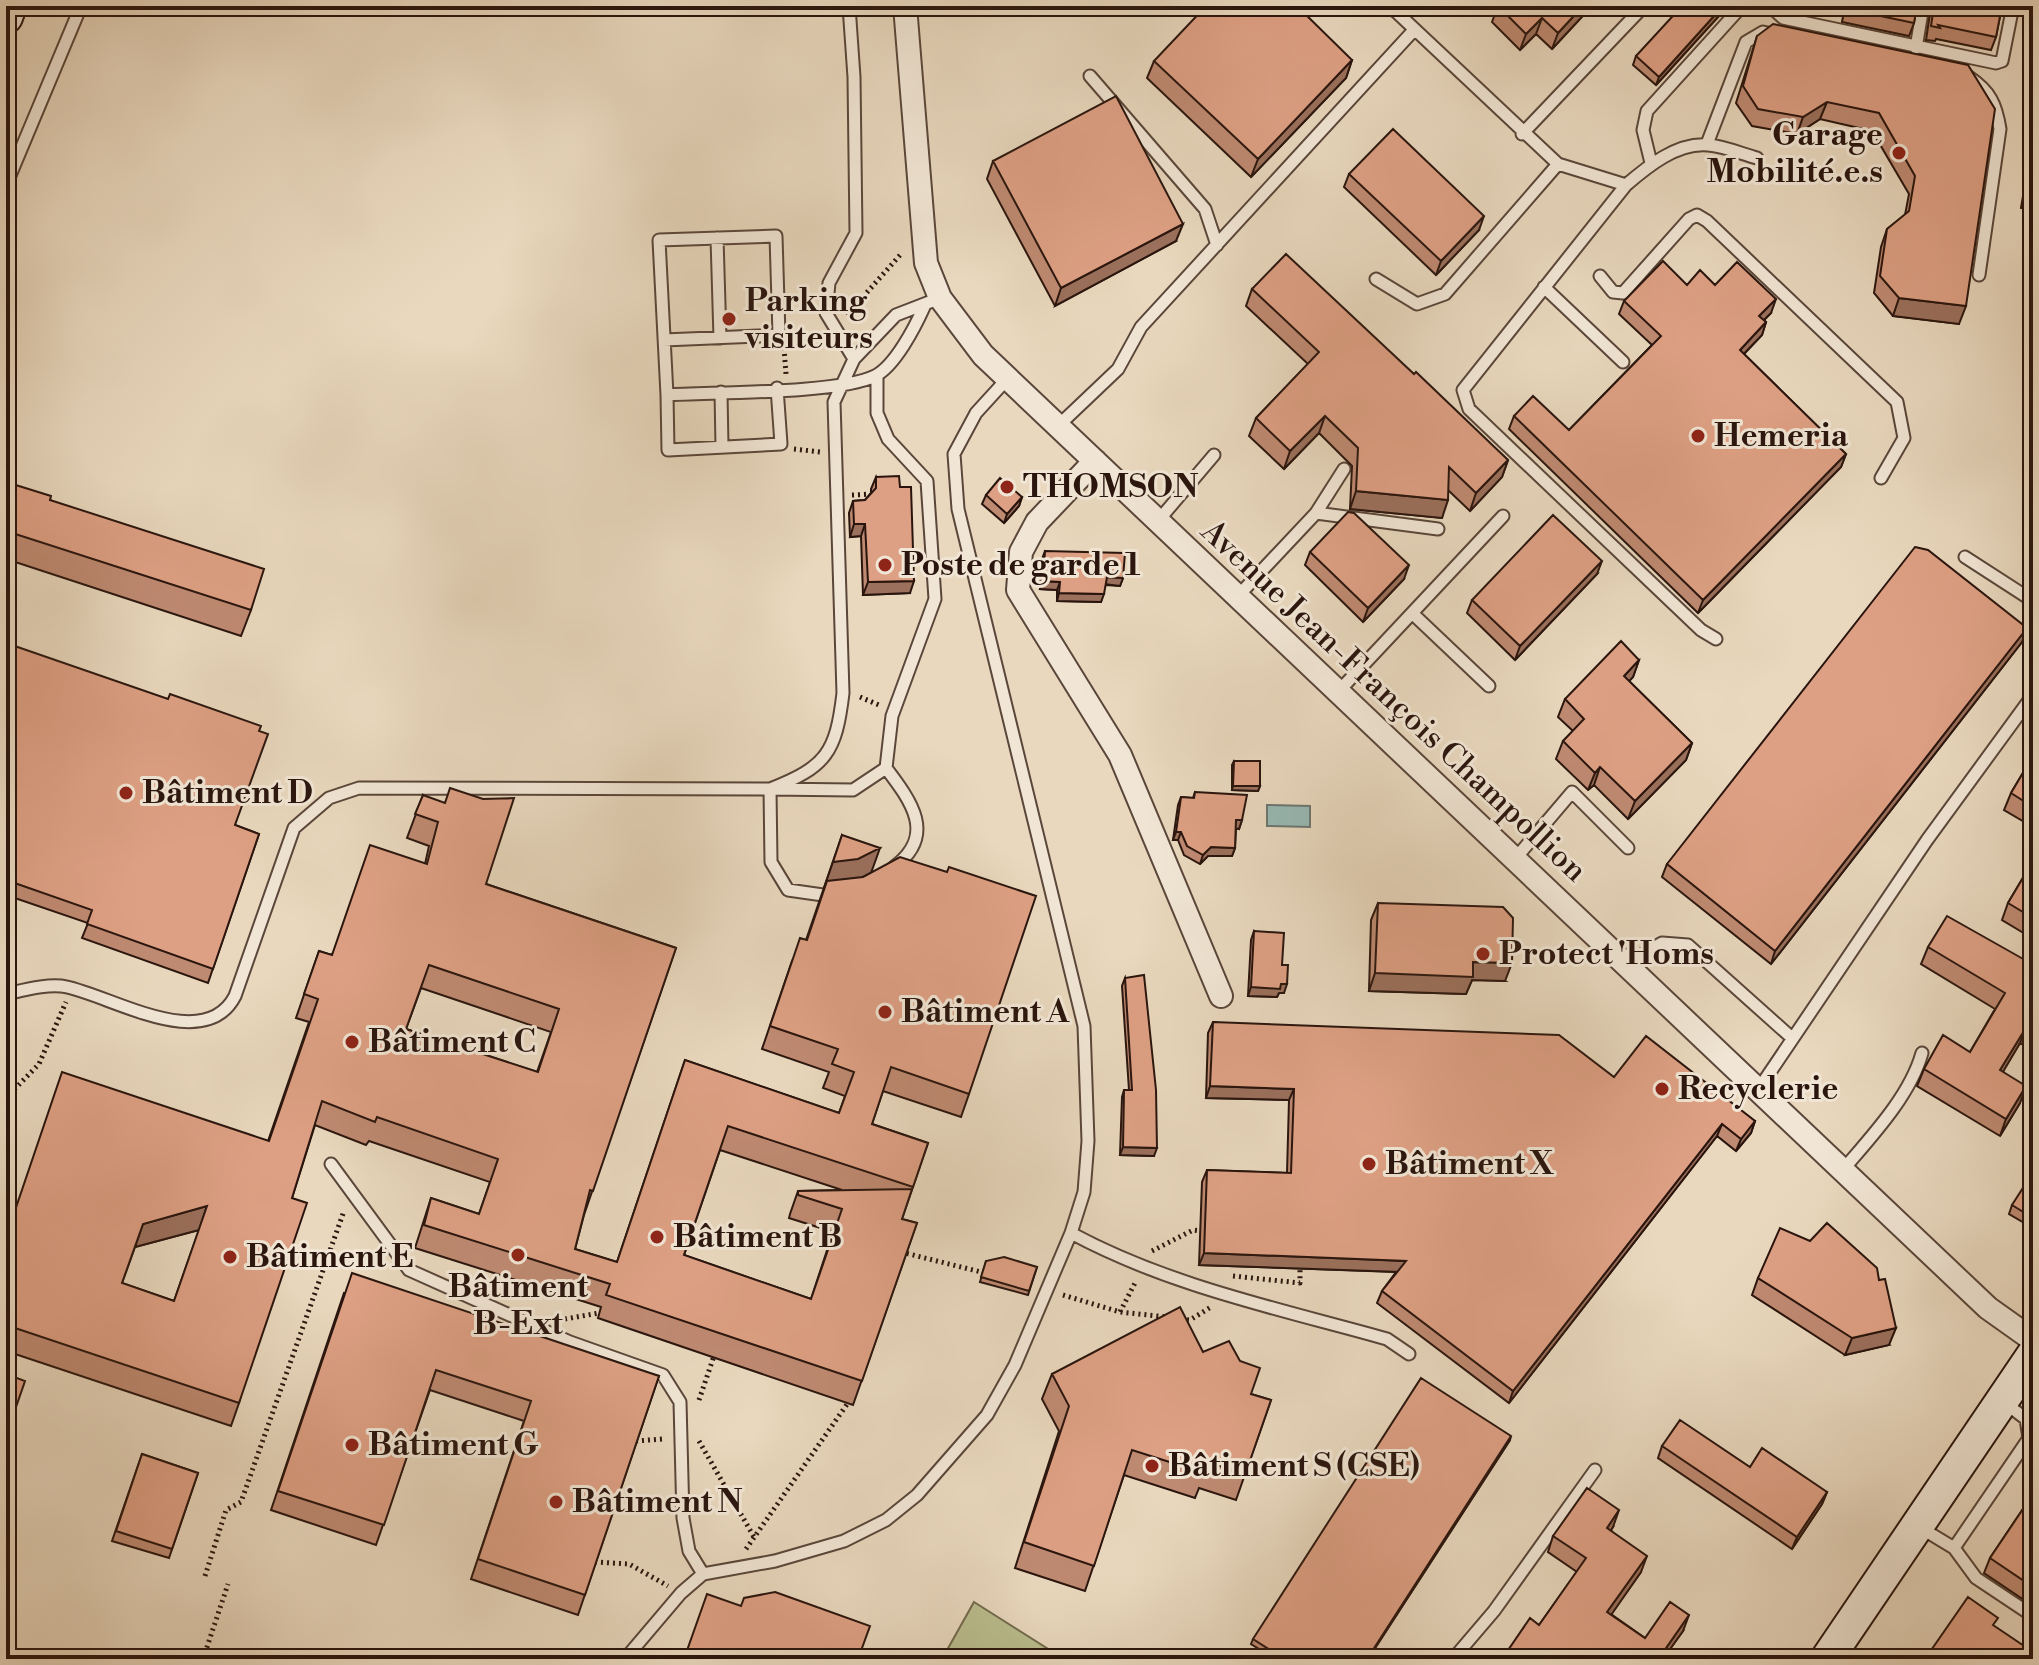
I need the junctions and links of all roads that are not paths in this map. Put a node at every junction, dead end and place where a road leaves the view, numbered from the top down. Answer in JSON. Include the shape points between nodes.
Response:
{"nodes":[{"id":1,"x":10,"y":6,"type":"edge"},
{"id":2,"x":81,"y":6,"type":"edge"},
{"id":3,"x":849,"y":6,"type":"edge"},
{"id":4,"x":905,"y":6,"type":"edge"},
{"id":5,"x":1390,"y":6,"type":"edge"},
{"id":6,"x":1644,"y":6,"type":"edge"},
{"id":7,"x":1742,"y":6,"type":"edge"},
{"id":8,"x":1770,"y":6,"type":"edge"},
{"id":9,"x":1923,"y":6,"type":"edge"},
{"id":10,"x":2013,"y":6,"type":"edge"},
{"id":11,"x":6,"y":17,"type":"edge"},
{"id":12,"x":1414,"y":30,"type":"junction"},
{"id":13,"x":1794,"y":39,"type":"edge"},
{"id":14,"x":1916,"y":48,"type":"junction"},
{"id":15,"x":1951,"y":72,"type":"edge"},
{"id":16,"x":1090,"y":76,"type":"dead end"},
{"id":17,"x":1522,"y":134,"type":"junction"},
{"id":18,"x":1707,"y":144,"type":"junction"},
{"id":19,"x":1757,"y":158,"type":"dead end"},
{"id":20,"x":1651,"y":163,"type":"junction"},
{"id":21,"x":1558,"y":164,"type":"junction"},
{"id":22,"x":6,"y":185,"type":"edge"},
{"id":23,"x":1626,"y":185,"type":"junction"},
{"id":24,"x":717,"y":238,"type":"junction"},
{"id":25,"x":1217,"y":245,"type":"junction"},
{"id":26,"x":1979,"y":275,"type":"dead end"},
{"id":27,"x":1600,"y":276,"type":"dead end"},
{"id":28,"x":1376,"y":279,"type":"dead end"},
{"id":29,"x":1544,"y":287,"type":"junction"},
{"id":30,"x":932,"y":302,"type":"junction"},
{"id":31,"x":720,"y":338,"type":"junction"},
{"id":32,"x":664,"y":340,"type":"junction"},
{"id":33,"x":854,"y":359,"type":"junction"},
{"id":34,"x":1623,"y":362,"type":"dead end"},
{"id":35,"x":877,"y":375,"type":"junction"},
{"id":36,"x":1007,"y":379,"type":"junction"},
{"id":37,"x":843,"y":383,"type":"junction"},
{"id":38,"x":782,"y":388,"type":"junction"},
{"id":39,"x":721,"y":392,"type":"junction"},
{"id":40,"x":667,"y":395,"type":"junction"},
{"id":41,"x":1058,"y":426,"type":"junction"},
{"id":42,"x":722,"y":447,"type":"junction"},
{"id":43,"x":1214,"y":455,"type":"dead end"},
{"id":44,"x":1095,"y":461,"type":"junction"},
{"id":45,"x":1344,"y":469,"type":"dead end"},
{"id":46,"x":1881,"y":478,"type":"dead end"},
{"id":47,"x":1316,"y":513,"type":"junction"},
{"id":48,"x":1503,"y":516,"type":"dead end"},
{"id":49,"x":1158,"y":521,"type":"junction"},
{"id":50,"x":1438,"y":529,"type":"dead end"},
{"id":51,"x":1965,"y":557,"type":"dead end"},
{"id":52,"x":1238,"y":596,"type":"junction"},
{"id":53,"x":2033,"y":601,"type":"edge"},
{"id":54,"x":1412,"y":613,"type":"junction"},
{"id":55,"x":1716,"y":639,"type":"dead end"},
{"id":56,"x":1489,"y":686,"type":"dead end"},
{"id":57,"x":1338,"y":692,"type":"junction"},
{"id":58,"x":2033,"y":695,"type":"edge"},
{"id":59,"x":886,"y":768,"type":"junction"},
{"id":60,"x":770,"y":789,"type":"junction"},
{"id":61,"x":1628,"y":848,"type":"dead end"},
{"id":62,"x":1515,"y":859,"type":"junction"},
{"id":63,"x":882,"y":877,"type":"edge"},
{"id":64,"x":847,"y":893,"type":"edge"},
{"id":65,"x":1625,"y":965,"type":"junction"},
{"id":66,"x":6,"y":994,"type":"edge"},
{"id":67,"x":1221,"y":996,"type":"dead end"},
{"id":68,"x":1792,"y":1038,"type":"junction"},
{"id":69,"x":1922,"y":1053,"type":"dead end"},
{"id":70,"x":1758,"y":1090,"type":"junction"},
{"id":71,"x":331,"y":1164,"type":"dead end"},
{"id":72,"x":1842,"y":1171,"type":"junction"},
{"id":73,"x":1071,"y":1233,"type":"junction"},
{"id":74,"x":2033,"y":1340,"type":"edge"},
{"id":75,"x":1409,"y":1354,"type":"dead end"},
{"id":76,"x":2033,"y":1355,"type":"edge"},
{"id":77,"x":2002,"y":1401,"type":"junction"},
{"id":78,"x":1595,"y":1470,"type":"dead end"},
{"id":79,"x":1917,"y":1526,"type":"junction"},
{"id":80,"x":1954,"y":1548,"type":"junction"},
{"id":81,"x":703,"y":1574,"type":"junction"},
{"id":82,"x":2033,"y":1616,"type":"edge"},
{"id":83,"x":625,"y":1659,"type":"edge"},
{"id":84,"x":1453,"y":1659,"type":"edge"},
{"id":85,"x":1827,"y":1659,"type":"edge"}],
"edges":[{"from":1,"to":11,"type":"street"},
{"from":2,"to":22,"type":"lane"},
{"from":3,"to":33,"type":"lane","via":[[856,233],[829,283],[826,313]]},
{"from":4,"to":30,"type":"street","name":"Avenue Jean-François Champollion","via":[[922,242]]},
{"from":5,"to":12,"type":"lane"},
{"from":6,"to":17,"type":"lane"},
{"from":7,"to":20,"type":"lane","via":[[1647,111],[1643,130]]},
{"from":8,"to":14,"type":"lane","via":[[1783,18]]},
{"from":9,"to":14,"type":"lane"},
{"from":10,"to":14,"type":"lane","via":[[2002,61]]},
{"from":12,"to":17,"type":"lane"},
{"from":12,"to":25,"type":"lane"},
{"from":13,"to":18,"type":"lane","via":[[1763,32],[1746,42]]},
{"from":15,"to":26,"type":"lane","via":[[1983,86],[1996,105],[2000,129]]},
{"from":16,"to":25,"type":"lane","via":[[1205,209]]},
{"from":17,"to":21,"type":"lane"},
{"from":18,"to":19,"type":"lane"},
{"from":18,"to":20,"type":"lane"},
{"from":20,"to":23,"type":"lane"},
{"from":21,"to":23,"type":"lane"},
{"from":21,"to":28,"type":"lane","via":[[1445,294],[1417,304]]},
{"from":23,"to":29,"type":"lane"},
{"from":24,"to":31,"type":"lane"},
{"from":24,"to":31,"type":"lane","via":[[776,236],[779,335]]},
{"from":24,"to":32,"type":"lane","via":[[659,240]]},
{"from":25,"to":41,"type":"lane","via":[[1141,327],[1118,369]]},
{"from":27,"to":46,"type":"lane","via":[[1613,292],[1623,293],[1689,219],[1697,215],[1707,221],[1897,402],[1904,438]]},
{"from":29,"to":34,"type":"lane"},
{"from":29,"to":55,"type":"lane","via":[[1463,390],[1469,409]]},
{"from":30,"to":33,"type":"lane","via":[[896,315]]},
{"from":30,"to":35,"type":"lane"},
{"from":30,"to":36,"type":"street","name":"Avenue Jean-François Champollion"},
{"from":31,"to":32,"type":"lane"},
{"from":32,"to":40,"type":"lane"},
{"from":33,"to":37,"type":"lane"},
{"from":35,"to":37,"type":"lane"},
{"from":35,"to":59,"type":"lane","via":[[877,413],[888,439],[927,481],[935,599],[892,716]]},
{"from":36,"to":41,"type":"street","name":"Avenue Jean-François Champollion"},
{"from":36,"to":73,"type":"lane","via":[[976,413],[954,454],[958,509],[1084,1026],[1088,1141],[1084,1192]]},
{"from":37,"to":38,"type":"lane"},
{"from":37,"to":60,"type":"lane","via":[[834,402],[840,722],[829,752],[808,774]]},
{"from":38,"to":39,"type":"lane"},
{"from":38,"to":42,"type":"lane","via":[[781,444]]},
{"from":39,"to":40,"type":"lane"},
{"from":39,"to":42,"type":"lane"},
{"from":40,"to":42,"type":"lane","via":[[668,450]]},
{"from":41,"to":44,"type":"street","name":"Avenue Jean-François Champollion"},
{"from":43,"to":49,"type":"lane"},
{"from":44,"to":49,"type":"street","name":"Avenue Jean-François Champollion"},
{"from":44,"to":67,"type":"street","via":[[1037,522],[1021,552],[1018,590],[1120,755]]},
{"from":45,"to":47,"type":"lane"},
{"from":47,"to":50,"type":"lane"},
{"from":47,"to":52,"type":"lane"},
{"from":48,"to":54,"type":"lane"},
{"from":49,"to":52,"type":"street","name":"Avenue Jean-François Champollion"},
{"from":51,"to":53,"type":"lane"},
{"from":52,"to":57,"type":"street","name":"Avenue Jean-François Champollion"},
{"from":54,"to":56,"type":"lane"},
{"from":54,"to":57,"type":"lane"},
{"from":57,"to":62,"type":"street","name":"Avenue Jean-François Champollion"},
{"from":58,"to":68,"type":"lane"},
{"from":59,"to":60,"type":"lane","via":[[853,790]]},
{"from":59,"to":63,"type":"lane","via":[[911,800],[919,832],[907,858]]},
{"from":60,"to":64,"type":"lane","via":[[771,862],[788,890],[835,897]]},
{"from":60,"to":66,"type":"lane","via":[[359,788],[329,798],[294,828],[235,996],[206,1023],[172,1021],[64,986]]},
{"from":61,"to":62,"type":"lane","via":[[1572,792]]},
{"from":62,"to":65,"type":"street","name":"Avenue Jean-François Champollion"},
{"from":65,"to":68,"type":"lane","via":[[1662,943],[1688,945]]},
{"from":65,"to":70,"type":"street","name":"Avenue Jean-François Champollion"},
{"from":68,"to":70,"type":"lane"},
{"from":69,"to":72,"type":"lane","via":[[1888,1113]]},
{"from":70,"to":72,"type":"street","name":"Avenue Jean-François Champollion"},
{"from":71,"to":81,"type":"lane","via":[[409,1270],[570,1342],[663,1375],[680,1402],[683,1518],[689,1551]]},
{"from":72,"to":74,"type":"street","name":"Avenue Jean-François Champollion","via":[[1988,1308]]},
{"from":73,"to":75,"type":"lane","via":[[1119,1258],[1217,1292],[1387,1339]]},
{"from":73,"to":81,"type":"lane","via":[[1015,1365],[987,1415],[917,1495],[886,1520],[844,1541]]},
{"from":76,"to":77,"type":"street"},
{"from":77,"to":79,"type":"street"},
{"from":77,"to":80,"type":"lane","via":[[2026,1419],[2029,1438]]},
{"from":78,"to":84,"type":"lane"},
{"from":79,"to":80,"type":"lane"},
{"from":79,"to":85,"type":"street"},
{"from":80,"to":82,"type":"lane","via":[[1976,1578]]},
{"from":81,"to":83,"type":"lane"}]}
